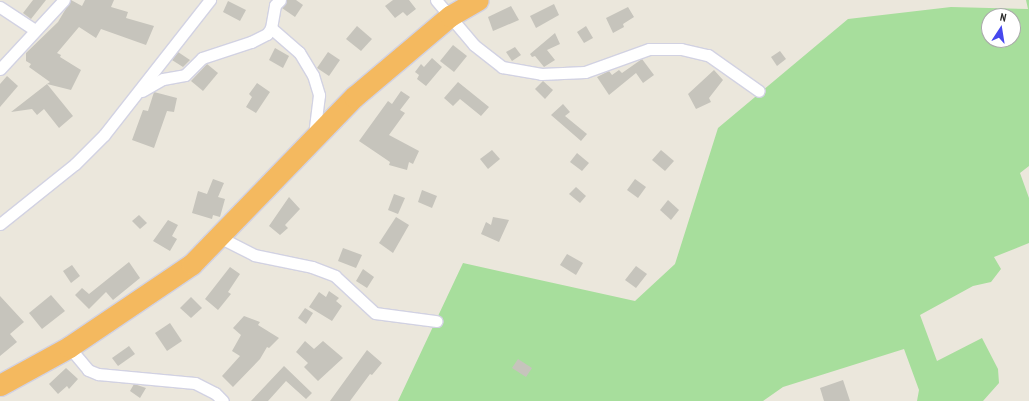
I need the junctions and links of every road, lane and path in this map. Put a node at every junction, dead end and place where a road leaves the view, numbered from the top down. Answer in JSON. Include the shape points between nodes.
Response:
{"nodes":[{"id":1,"x":64,"y":0,"type":"edge"},
{"id":2,"x":210,"y":0,"type":"edge"},
{"id":3,"x":280,"y":0,"type":"edge"},
{"id":4,"x":436,"y":0,"type":"edge"},
{"id":5,"x":478,"y":0,"type":"edge"},
{"id":6,"x":0,"y":7,"type":"edge"},
{"id":7,"x":450,"y":16,"type":"junction"},
{"id":8,"x":271,"y":28,"type":"junction"},
{"id":9,"x":35,"y":30,"type":"junction"},
{"id":10,"x":0,"y":69,"type":"edge"},
{"id":11,"x":759,"y":91,"type":"dead end"},
{"id":12,"x":136,"y":94,"type":"junction"},
{"id":13,"x":314,"y":140,"type":"junction"},
{"id":14,"x":0,"y":224,"type":"edge"},
{"id":15,"x":219,"y":237,"type":"junction"},
{"id":16,"x":436,"y":320,"type":"dead end"},
{"id":17,"x":69,"y":347,"type":"junction"},
{"id":18,"x":0,"y":385,"type":"edge"},
{"id":19,"x":223,"y":401,"type":"edge"}],
"edges":[{"from":1,"to":9,"type":"street"},
{"from":2,"to":12,"type":"street"},
{"from":3,"to":8,"type":"street","via":[[275,6]]},
{"from":4,"to":7,"type":"street"},
{"from":5,"to":7,"type":"highway"},
{"from":6,"to":9,"type":"street"},
{"from":7,"to":11,"type":"street","via":[[474,45],[507,68],[541,74],[585,72],[649,49],[682,49],[708,55]]},
{"from":7,"to":13,"type":"highway","via":[[354,97]]},
{"from":8,"to":12,"type":"street","via":[[252,42],[202,58],[185,75],[163,79]]},
{"from":8,"to":13,"type":"street","via":[[299,52],[313,76],[320,95]]},
{"from":9,"to":10,"type":"street"},
{"from":12,"to":14,"type":"street","via":[[104,135],[75,164]]},
{"from":13,"to":15,"type":"highway"},
{"from":15,"to":16,"type":"street","via":[[254,255],[335,276],[375,313]]},
{"from":15,"to":17,"type":"highway","via":[[169,281]]},
{"from":17,"to":18,"type":"highway"},
{"from":17,"to":19,"type":"street","via":[[88,370],[98,374],[195,383],[215,393]]}]}
